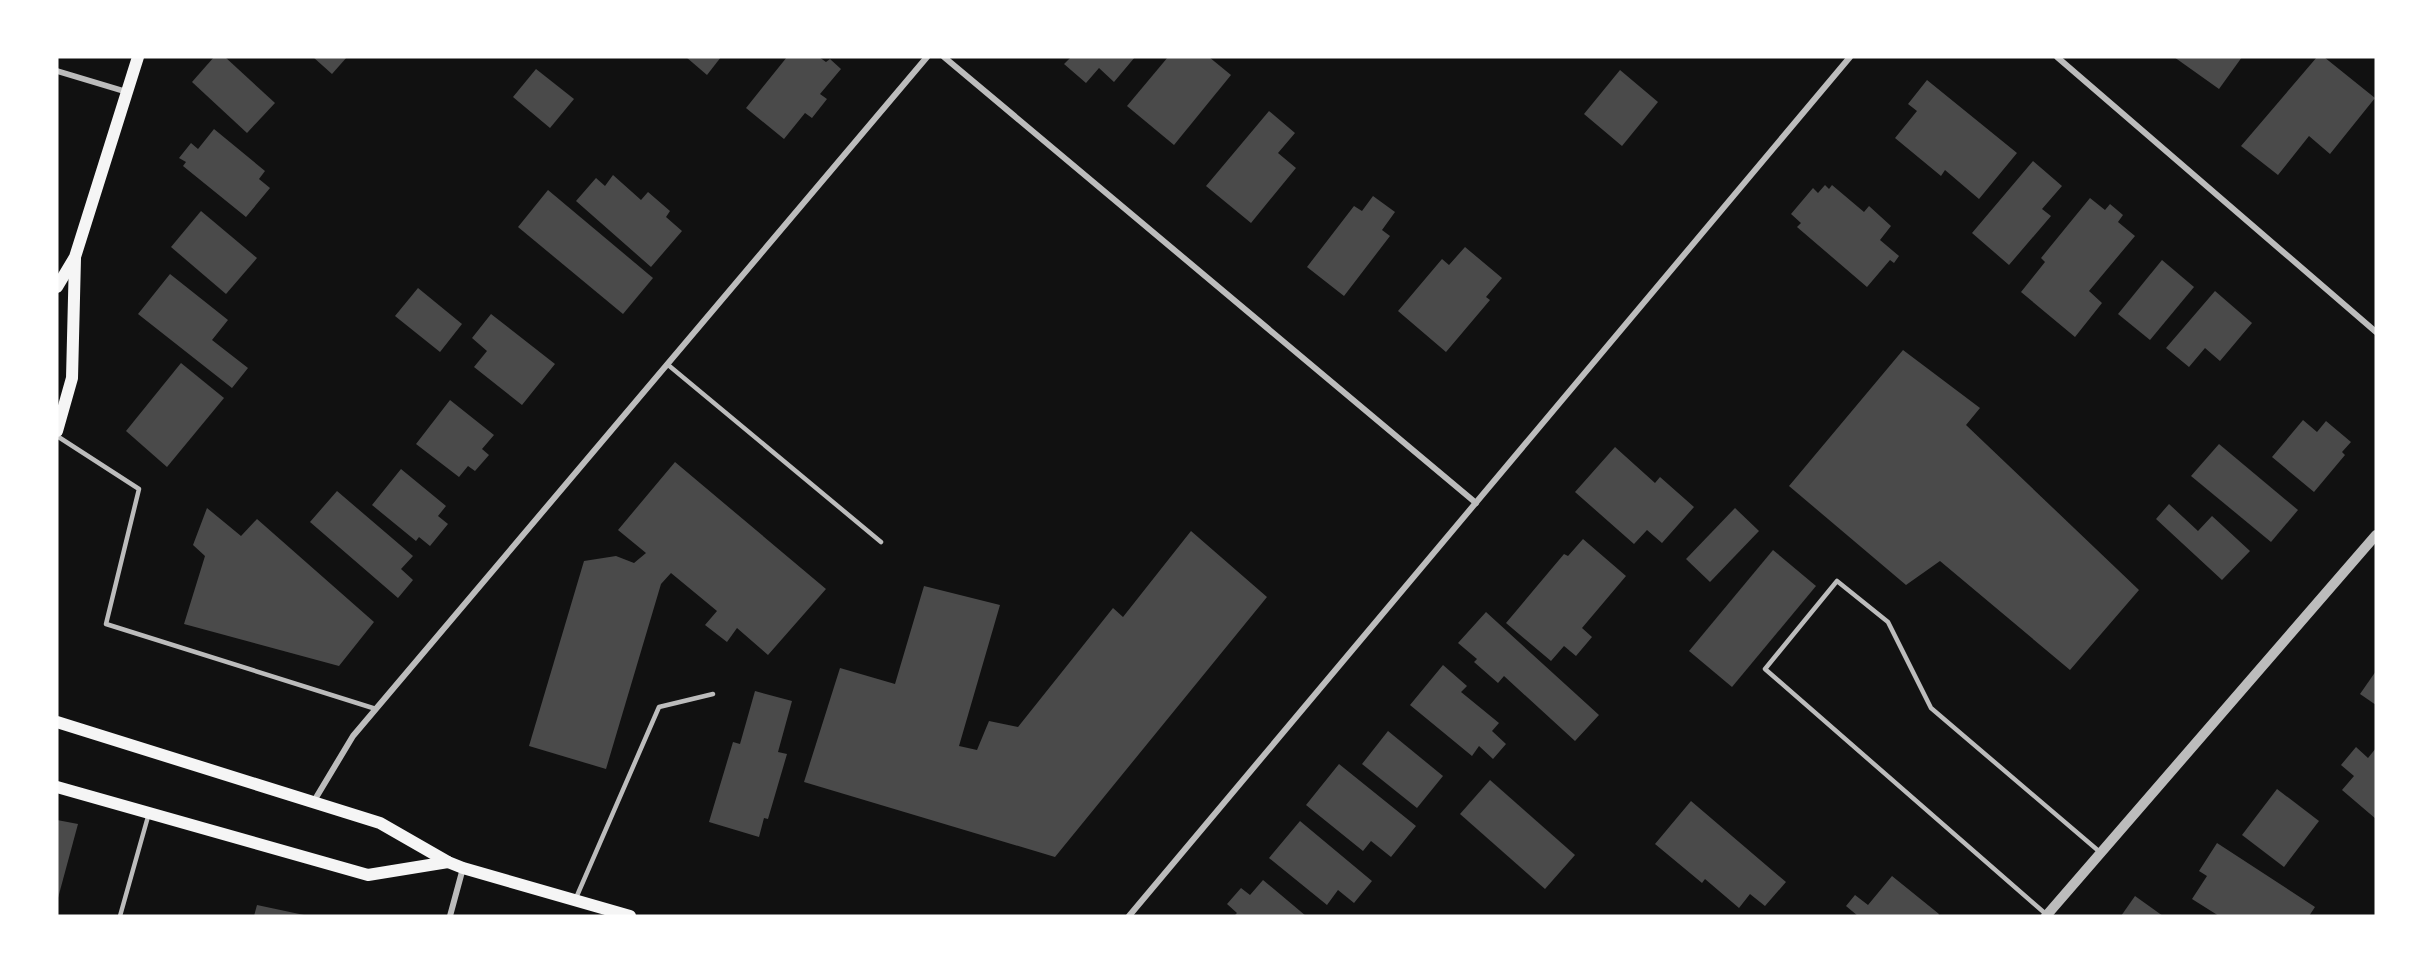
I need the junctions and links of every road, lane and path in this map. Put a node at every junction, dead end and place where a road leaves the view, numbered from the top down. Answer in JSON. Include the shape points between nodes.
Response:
{"nodes":[{"id":1,"x":138,"y":57,"type":"edge"},
{"id":2,"x":927,"y":57,"type":"edge"},
{"id":3,"x":944,"y":57,"type":"edge"},
{"id":4,"x":1850,"y":57,"type":"edge"},
{"id":5,"x":2057,"y":57,"type":"edge"},
{"id":6,"x":57,"y":71,"type":"edge"},
{"id":7,"x":128,"y":92,"type":"junction"},
{"id":8,"x":75,"y":257,"type":"junction"},
{"id":9,"x":57,"y":287,"type":"edge"},
{"id":10,"x":2376,"y":332,"type":"edge"},
{"id":11,"x":668,"y":364,"type":"junction"},
{"id":12,"x":57,"y":431,"type":"edge"},
{"id":13,"x":57,"y":436,"type":"edge"},
{"id":14,"x":1476,"y":503,"type":"junction"},
{"id":15,"x":2374,"y":540,"type":"edge"},
{"id":16,"x":881,"y":542,"type":"dead end"},
{"id":17,"x":713,"y":694,"type":"dead end"},
{"id":18,"x":376,"y":709,"type":"junction"},
{"id":19,"x":57,"y":722,"type":"edge"},
{"id":20,"x":57,"y":787,"type":"edge"},
{"id":21,"x":314,"y":801,"type":"junction"},
{"id":22,"x":150,"y":813,"type":"junction"},
{"id":23,"x":2101,"y":853,"type":"junction"},
{"id":24,"x":448,"y":862,"type":"junction"},
{"id":25,"x":463,"y":868,"type":"junction"},
{"id":26,"x":575,"y":900,"type":"junction"},
{"id":27,"x":2046,"y":915,"type":"edge"},
{"id":28,"x":120,"y":916,"type":"edge"},
{"id":29,"x":450,"y":916,"type":"edge"},
{"id":30,"x":630,"y":916,"type":"edge"},
{"id":31,"x":1129,"y":916,"type":"edge"}],
"edges":[{"from":1,"to":7,"type":"main road"},
{"from":2,"to":11,"type":"street"},
{"from":3,"to":14,"type":"street"},
{"from":4,"to":14,"type":"street"},
{"from":5,"to":10,"type":"street"},
{"from":6,"to":7,"type":"street"},
{"from":7,"to":8,"type":"main road"},
{"from":8,"to":9,"type":"main road"},
{"from":8,"to":12,"type":"main road","via":[[72,378]]},
{"from":11,"to":16,"type":"lane"},
{"from":11,"to":18,"type":"street"},
{"from":13,"to":18,"type":"lane","via":[[140,489],[106,624]]},
{"from":14,"to":31,"type":"street"},
{"from":15,"to":23,"type":"street"},
{"from":17,"to":26,"type":"lane","via":[[659,707]]},
{"from":18,"to":21,"type":"street","via":[[353,736]]},
{"from":19,"to":21,"type":"main road"},
{"from":20,"to":22,"type":"main road"},
{"from":21,"to":24,"type":"main road","via":[[380,823]]},
{"from":22,"to":24,"type":"main road","via":[[368,875]]},
{"from":22,"to":28,"type":"lane"},
{"from":23,"to":27,"type":"street"},
{"from":23,"to":27,"type":"lane","via":[[1931,708],[1888,622],[1837,580],[1765,669]]},
{"from":24,"to":25,"type":"main road"},
{"from":25,"to":26,"type":"main road"},
{"from":25,"to":29,"type":"street"},
{"from":26,"to":30,"type":"main road"}]}
